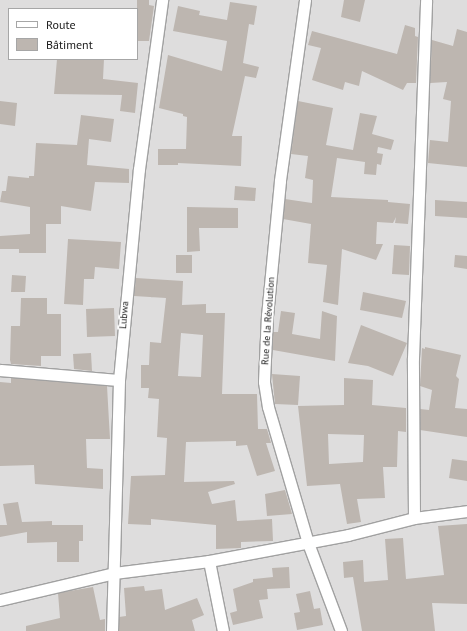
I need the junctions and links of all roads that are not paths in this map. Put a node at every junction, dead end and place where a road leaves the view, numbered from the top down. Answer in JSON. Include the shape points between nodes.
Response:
{"nodes":[{"id":1,"x":162,"y":0,"type":"edge"},
{"id":2,"x":304,"y":0,"type":"edge"},
{"id":3,"x":426,"y":0,"type":"edge"},
{"id":4,"x":0,"y":370,"type":"edge"},
{"id":5,"x":118,"y":380,"type":"junction"},
{"id":6,"x":467,"y":511,"type":"edge"},
{"id":7,"x":414,"y":518,"type":"junction"},
{"id":8,"x":308,"y":543,"type":"junction"},
{"id":9,"x":209,"y":561,"type":"junction"},
{"id":10,"x":114,"y":573,"type":"junction"},
{"id":11,"x":0,"y":600,"type":"edge"},
{"id":12,"x":112,"y":631,"type":"edge"},
{"id":13,"x":223,"y":631,"type":"edge"},
{"id":14,"x":341,"y":631,"type":"edge"}],
"edges":[{"from":1,"to":5,"type":"street","name":"Lubwa","via":[[139,169]]},
{"from":2,"to":8,"type":"street","name":"Rue de la Révolution","via":[[280,181],[267,315],[264,382],[268,407]]},
{"from":3,"to":7,"type":"street","via":[[413,358]]},
{"from":4,"to":5,"type":"street"},
{"from":5,"to":10,"type":"street","name":"Lubwa"},
{"from":6,"to":7,"type":"street"},
{"from":7,"to":8,"type":"street"},
{"from":8,"to":9,"type":"street"},
{"from":8,"to":14,"type":"street","name":"Rue de la Révolution"},
{"from":9,"to":10,"type":"street"},
{"from":9,"to":13,"type":"street"},
{"from":10,"to":11,"type":"street"},
{"from":10,"to":12,"type":"street","name":"Lubwa"}]}
